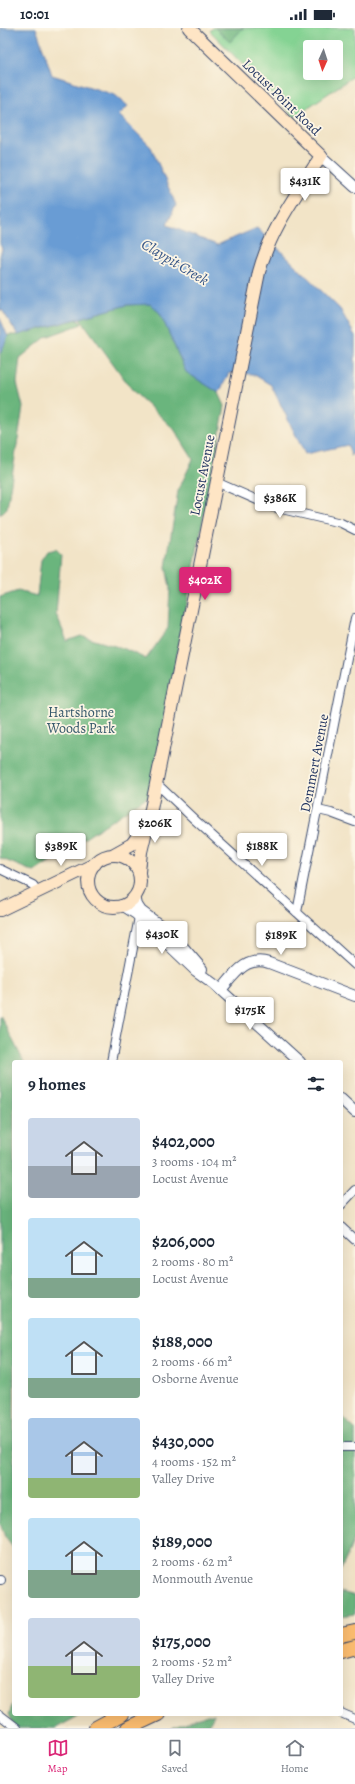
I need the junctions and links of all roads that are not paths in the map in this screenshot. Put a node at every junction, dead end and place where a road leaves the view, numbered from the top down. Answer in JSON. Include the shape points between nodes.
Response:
{"nodes":[{"id":1,"x":189,"y":28,"type":"edge"},
{"id":2,"x":321,"y":156,"type":"junction"},
{"id":3,"x":355,"y":187,"type":"edge"},
{"id":4,"x":216,"y":482,"type":"junction"},
{"id":5,"x":355,"y":530,"type":"edge"},
{"id":6,"x":355,"y":618,"type":"edge"},
{"id":7,"x":353,"y":640,"type":"edge"},
{"id":8,"x":156,"y":783,"type":"junction"},
{"id":9,"x":318,"y":810,"type":"junction"},
{"id":10,"x":150,"y":814,"type":"junction"},
{"id":11,"x":355,"y":822,"type":"edge"},
{"id":12,"x":114,"y":854,"type":"junction"},
{"id":13,"x":94,"y":864,"type":"junction"},
{"id":14,"x":0,"y":869,"type":"edge"},
{"id":15,"x":139,"y":872,"type":"junction"},
{"id":16,"x":89,"y":885,"type":"junction"},
{"id":17,"x":38,"y":892,"type":"junction"},
{"id":18,"x":135,"y":896,"type":"junction"},
{"id":19,"x":122,"y":905,"type":"junction"},
{"id":20,"x":0,"y":910,"type":"edge"},
{"id":21,"x":297,"y":912,"type":"junction"},
{"id":22,"x":139,"y":917,"type":"junction"},
{"id":23,"x":355,"y":964,"type":"edge"},
{"id":24,"x":218,"y":987,"type":"junction"},
{"id":25,"x":355,"y":996,"type":"edge"},
{"id":26,"x":111,"y":1060,"type":"edge"},
{"id":27,"x":298,"y":1060,"type":"edge"},
{"id":28,"x":343,"y":1101,"type":"edge"},
{"id":29,"x":355,"y":1112,"type":"edge"},
{"id":30,"x":355,"y":1190,"type":"edge"},
{"id":31,"x":343,"y":1203,"type":"edge"},
{"id":32,"x":343,"y":1229,"type":"edge"},
{"id":33,"x":355,"y":1240,"type":"edge"},
{"id":34,"x":343,"y":1447,"type":"edge"},
{"id":35,"x":355,"y":1447,"type":"edge"},
{"id":36,"x":355,"y":1632,"type":"edge"},
{"id":37,"x":343,"y":1635,"type":"edge"},
{"id":38,"x":355,"y":1647,"type":"edge"},
{"id":39,"x":343,"y":1650,"type":"edge"},
{"id":40,"x":343,"y":1714,"type":"edge"},
{"id":41,"x":0,"y":1715,"type":"edge"},
{"id":42,"x":118,"y":1716,"type":"edge"},
{"id":43,"x":154,"y":1716,"type":"edge"},
{"id":44,"x":355,"y":1719,"type":"edge"},
{"id":45,"x":17,"y":1728,"type":"edge"},
{"id":46,"x":96,"y":1728,"type":"edge"},
{"id":47,"x":128,"y":1728,"type":"edge"}],
"edges":[{"from":1,"to":2,"type":"main road","name":"Locust Point Road"},
{"from":2,"to":3,"type":"street","name":"Locust Point Road"},
{"from":2,"to":4,"type":"main road","name":"Locust Avenue","via":[[270,238],[257,279]]},
{"from":4,"to":5,"type":"street","via":[[273,507],[341,523]]},
{"from":4,"to":8,"type":"main road","name":"Locust Avenue"},
{"from":6,"to":7,"type":"street","name":"Demmert Avenue"},
{"from":7,"to":9,"type":"street","name":"Demmert Avenue"},
{"from":8,"to":10,"type":"main road","name":"Locust Avenue"},
{"from":8,"to":21,"type":"street"},
{"from":9,"to":11,"type":"street"},
{"from":9,"to":21,"type":"street","name":"Demmert Avenue"},
{"from":10,"to":12,"type":"main road","name":"Locust Avenue","via":[[140,835],[132,844]]},
{"from":10,"to":15,"type":"main road","name":"Locust Avenue"},
{"from":12,"to":13,"type":"main road","via":[[101,858]]},
{"from":12,"to":15,"type":"main road","via":[[127,858]]},
{"from":13,"to":16,"type":"main road","via":[[89,875]]},
{"from":13,"to":17,"type":"main road"},
{"from":14,"to":17,"type":"street","via":[[33,885]]},
{"from":15,"to":18,"type":"main road","via":[[140,885]]},
{"from":16,"to":17,"type":"main road","via":[[84,880],[77,879]]},
{"from":16,"to":19,"type":"main road","via":[[93,896],[101,903],[110,906]]},
{"from":17,"to":20,"type":"main road"},
{"from":18,"to":19,"type":"main road"},
{"from":18,"to":24,"type":"street","via":[[141,911],[172,934]]},
{"from":19,"to":22,"type":"street"},
{"from":21,"to":23,"type":"street"},
{"from":22,"to":24,"type":"street","via":[[196,971]]},
{"from":22,"to":26,"type":"street"},
{"from":24,"to":25,"type":"street","via":[[244,965],[258,960]]},
{"from":24,"to":27,"type":"street"},
{"from":28,"to":29,"type":"street"},
{"from":30,"to":31,"type":"street"},
{"from":32,"to":33,"type":"street"},
{"from":34,"to":35,"type":"street"},
{"from":36,"to":37,"type":"highway"},
{"from":38,"to":39,"type":"highway"},
{"from":40,"to":44,"type":"street"},
{"from":41,"to":45,"type":"street"},
{"from":42,"to":46,"type":"highway"},
{"from":43,"to":47,"type":"highway"}]}
